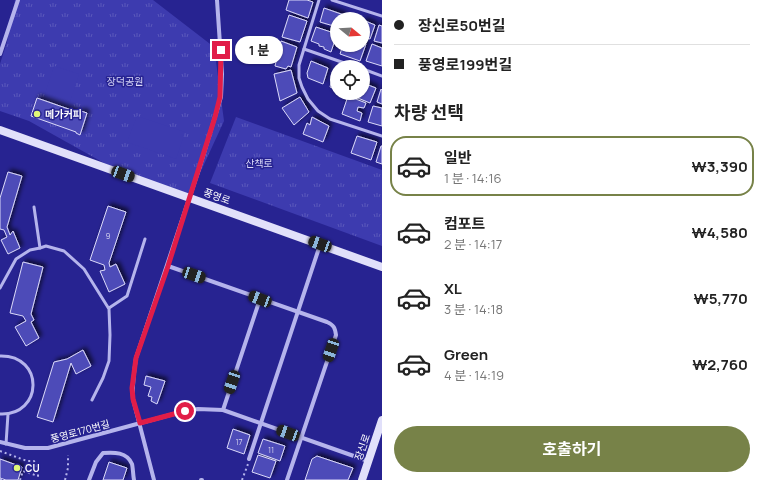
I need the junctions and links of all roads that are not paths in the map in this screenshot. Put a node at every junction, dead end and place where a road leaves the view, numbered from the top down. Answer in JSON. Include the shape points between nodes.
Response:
{"nodes":[{"id":1,"x":18,"y":0,"type":"edge"},
{"id":2,"x":217,"y":0,"type":"edge"},
{"id":3,"x":319,"y":0,"type":"edge"},
{"id":4,"x":332,"y":0,"type":"edge"},
{"id":5,"x":382,"y":16,"type":"edge"},
{"id":6,"x":304,"y":49,"type":"junction"},
{"id":7,"x":0,"y":54,"type":"edge"},
{"id":8,"x":336,"y":60,"type":"edge"},
{"id":9,"x":370,"y":72,"type":"edge"},
{"id":10,"x":382,"y":76,"type":"edge"},
{"id":11,"x":0,"y":130,"type":"edge"},
{"id":12,"x":382,"y":136,"type":"edge"},
{"id":13,"x":189,"y":197,"type":"junction"},
{"id":14,"x":34,"y":207,"type":"dead end"},
{"id":15,"x":145,"y":239,"type":"dead end"},
{"id":16,"x":320,"y":244,"type":"junction"},
{"id":17,"x":40,"y":248,"type":"junction"},
{"id":18,"x":168,"y":266,"type":"junction"},
{"id":19,"x":382,"y":267,"type":"edge"},
{"id":20,"x":0,"y":288,"type":"edge"},
{"id":21,"x":260,"y":299,"type":"junction"},
{"id":22,"x":108,"y":308,"type":"junction"},
{"id":23,"x":298,"y":311,"type":"junction"},
{"id":24,"x":0,"y":356,"type":"edge"},
{"id":25,"x":92,"y":400,"type":"dead end"},
{"id":26,"x":223,"y":410,"type":"junction"},
{"id":27,"x":0,"y":414,"type":"edge"},
{"id":28,"x":8,"y":414,"type":"junction"},
{"id":29,"x":382,"y":420,"type":"edge"},
{"id":30,"x":140,"y":423,"type":"junction"},
{"id":31,"x":261,"y":423,"type":"junction"},
{"id":32,"x":301,"y":438,"type":"junction"},
{"id":33,"x":0,"y":442,"type":"edge"},
{"id":34,"x":6,"y":444,"type":"junction"},
{"id":35,"x":249,"y":459,"type":"road end"},
{"id":36,"x":368,"y":461,"type":"junction"},
{"id":37,"x":89,"y":480,"type":"edge"},
{"id":38,"x":134,"y":480,"type":"edge"},
{"id":39,"x":154,"y":480,"type":"edge"},
{"id":40,"x":287,"y":480,"type":"edge"},
{"id":41,"x":362,"y":480,"type":"edge"}],
"edges":[{"from":1,"to":7,"type":"street"},
{"from":2,"to":13,"type":"street","via":[[220,97]]},
{"from":3,"to":6,"type":"lane"},
{"from":4,"to":5,"type":"lane"},
{"from":6,"to":8,"type":"lane"},
{"from":6,"to":12,"type":"lane","via":[[299,65],[299,78],[308,99],[318,111],[330,119]]},
{"from":9,"to":10,"type":"lane"},
{"from":11,"to":13,"type":"main road","name":"풍영로"},
{"from":13,"to":16,"type":"main road","name":"풍영로"},
{"from":13,"to":18,"type":"street"},
{"from":14,"to":17,"type":"lane"},
{"from":15,"to":22,"type":"lane","via":[[127,296]]},
{"from":16,"to":19,"type":"main road","name":"풍영로"},
{"from":16,"to":23,"type":"street"},
{"from":17,"to":20,"type":"lane","via":[[30,250],[16,259]]},
{"from":17,"to":22,"type":"lane","via":[[46,246],[64,251],[84,269]]},
{"from":18,"to":21,"type":"street"},
{"from":18,"to":30,"type":"street","via":[[136,358],[132,388]]},
{"from":21,"to":23,"type":"street"},
{"from":21,"to":26,"type":"street"},
{"from":22,"to":25,"type":"lane","via":[[109,361]]},
{"from":23,"to":31,"type":"street"},
{"from":23,"to":32,"type":"street","via":[[333,324],[336,329],[336,336]]},
{"from":24,"to":28,"type":"lane","via":[[17,358],[25,364],[33,380],[33,390],[25,406],[17,412]]},
{"from":26,"to":30,"type":"street","name":"풍영로170번길","via":[[198,409]]},
{"from":26,"to":31,"type":"street","name":"풍영로170번길"},
{"from":27,"to":28,"type":"lane"},
{"from":28,"to":34,"type":"lane"},
{"from":29,"to":36,"type":"main road","name":"장신로"},
{"from":30,"to":34,"type":"street","name":"풍영로170번길","via":[[48,448],[24,448]]},
{"from":30,"to":39,"type":"street"},
{"from":31,"to":32,"type":"street","name":"풍영로170번길"},
{"from":31,"to":35,"type":"street"},
{"from":32,"to":36,"type":"street","name":"풍영로170번길"},
{"from":32,"to":40,"type":"street"},
{"from":33,"to":34,"type":"street","name":"풍영로170번길"},
{"from":36,"to":41,"type":"main road","name":"장신로"},
{"from":37,"to":38,"type":"street","via":[[96,462],[104,453],[112,452],[124,454],[131,463]]}]}
